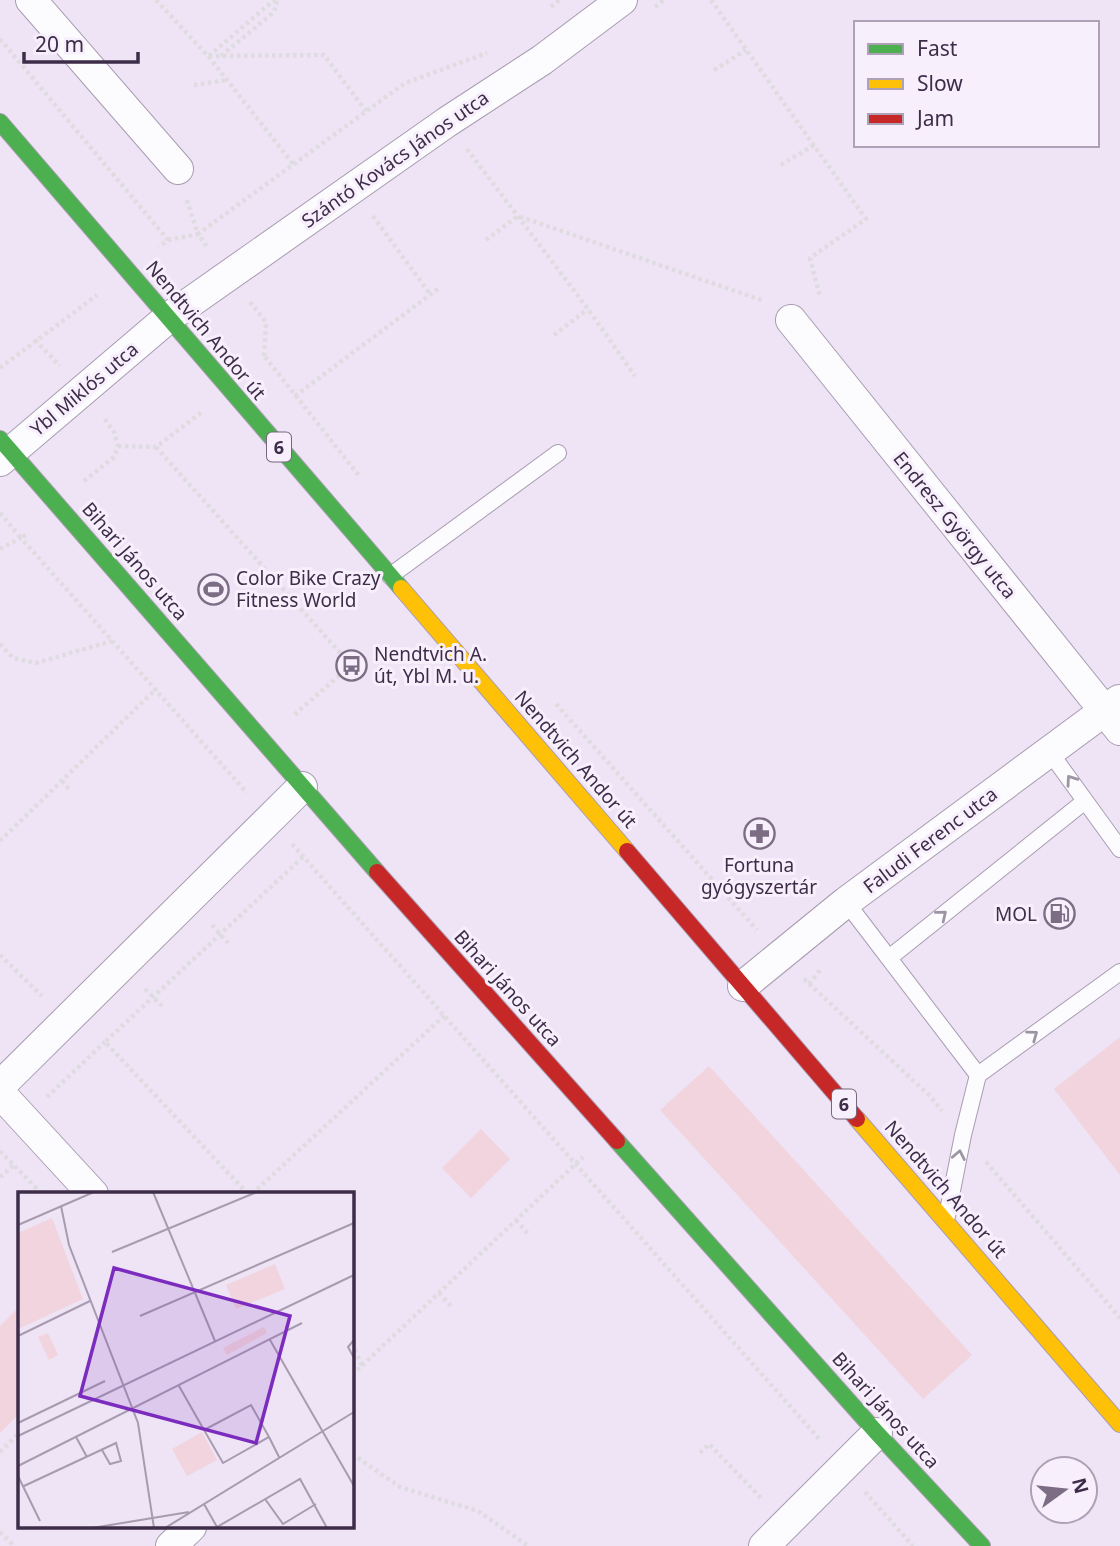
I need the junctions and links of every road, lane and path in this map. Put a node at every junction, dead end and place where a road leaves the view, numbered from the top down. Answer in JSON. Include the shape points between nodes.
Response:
{"nodes":[{"id":1,"x":31,"y":0,"type":"edge"},
{"id":2,"x":156,"y":0,"type":"edge"},
{"id":3,"x":275,"y":0,"type":"edge"},
{"id":4,"x":559,"y":0,"type":"edge"},
{"id":5,"x":622,"y":0,"type":"edge"},
{"id":6,"x":711,"y":0,"type":"edge"},
{"id":7,"x":549,"y":8,"type":"dead end"},
{"id":8,"x":493,"y":50,"type":"dead end"},
{"id":9,"x":747,"y":50,"type":"junction"},
{"id":10,"x":208,"y":56,"type":"junction"},
{"id":11,"x":220,"y":56,"type":"junction"},
{"id":12,"x":715,"y":70,"type":"dead end"},
{"id":13,"x":228,"y":80,"type":"junction"},
{"id":14,"x":194,"y":85,"type":"dead end"},
{"id":15,"x":366,"y":111,"type":"junction"},
{"id":16,"x":0,"y":122,"type":"edge"},
{"id":17,"x":447,"y":122,"type":"junction"},
{"id":18,"x":814,"y":145,"type":"junction"},
{"id":19,"x":293,"y":164,"type":"junction"},
{"id":20,"x":781,"y":165,"type":"dead end"},
{"id":21,"x":178,"y":169,"type":"dead end"},
{"id":22,"x":366,"y":207,"type":"dead end"},
{"id":23,"x":518,"y":216,"type":"junction"},
{"id":24,"x":198,"y":234,"type":"dead end"},
{"id":25,"x":485,"y":240,"type":"dead end"},
{"id":26,"x":439,"y":288,"type":"dead end"},
{"id":27,"x":430,"y":294,"type":"junction"},
{"id":28,"x":828,"y":307,"type":"dead end"},
{"id":29,"x":588,"y":309,"type":"junction"},
{"id":30,"x":168,"y":318,"type":"junction"},
{"id":31,"x":791,"y":320,"type":"joint"},
{"id":32,"x":554,"y":335,"type":"dead end"},
{"id":33,"x":35,"y":340,"type":"dead end"},
{"id":34,"x":265,"y":357,"type":"dead end"},
{"id":35,"x":1,"y":367,"type":"edge"},
{"id":36,"x":635,"y":376,"type":"dead end"},
{"id":37,"x":295,"y":396,"type":"junction"},
{"id":38,"x":156,"y":447,"type":"dead end"},
{"id":39,"x":4,"y":450,"type":"edge"},
{"id":40,"x":558,"y":453,"type":"dead end"},
{"id":41,"x":363,"y":480,"type":"dead end"},
{"id":42,"x":0,"y":513,"type":"edge"},
{"id":43,"x":29,"y":533,"type":"dead end"},
{"id":44,"x":21,"y":538,"type":"junction"},
{"id":45,"x":0,"y":550,"type":"edge"},
{"id":46,"x":390,"y":576,"type":"junction"},
{"id":47,"x":112,"y":640,"type":"junction"},
{"id":48,"x":0,"y":644,"type":"edge"},
{"id":49,"x":190,"y":658,"type":"junction"},
{"id":50,"x":156,"y":690,"type":"junction"},
{"id":51,"x":550,"y":697,"type":"dead end"},
{"id":52,"x":1115,"y":714,"type":"edge"},
{"id":53,"x":264,"y":742,"type":"junction"},
{"id":54,"x":1049,"y":751,"type":"junction"},
{"id":55,"x":62,"y":781,"type":"junction"},
{"id":56,"x":302,"y":787,"type":"junction"},
{"id":57,"x":70,"y":790,"type":"dead end"},
{"id":58,"x":1085,"y":801,"type":"junction"},
{"id":59,"x":269,"y":818,"type":"junction"},
{"id":60,"x":335,"y":825,"type":"junction"},
{"id":61,"x":0,"y":841,"type":"edge"},
{"id":62,"x":1120,"y":849,"type":"edge"},
{"id":63,"x":303,"y":856,"type":"junction"},
{"id":64,"x":846,"y":902,"type":"junction"},
{"id":65,"x":0,"y":955,"type":"edge"},
{"id":66,"x":781,"y":956,"type":"junction"},
{"id":67,"x":889,"y":958,"type":"junction"},
{"id":68,"x":1120,"y":972,"type":"edge"},
{"id":69,"x":743,"y":986,"type":"junction"},
{"id":70,"x":51,"y":1005,"type":"dead end"},
{"id":71,"x":418,"y":1040,"type":"dead end"},
{"id":72,"x":105,"y":1042,"type":"junction"},
{"id":73,"x":978,"y":1075,"type":"junction"},
{"id":74,"x":0,"y":1086,"type":"edge"},
{"id":75,"x":0,"y":1093,"type":"edge"},
{"id":76,"x":24,"y":1119,"type":"junction"},
{"id":77,"x":963,"y":1135,"type":"junction"},
{"id":78,"x":0,"y":1151,"type":"edge"},
{"id":79,"x":13,"y":1165,"type":"junction"},
{"id":80,"x":0,"y":1177,"type":"edge"},
{"id":81,"x":559,"y":1179,"type":"dead end"},
{"id":82,"x":40,"y":1192,"type":"edge"},
{"id":83,"x":91,"y":1192,"type":"edge"},
{"id":84,"x":248,"y":1192,"type":"edge"},
{"id":85,"x":252,"y":1192,"type":"edge"},
{"id":86,"x":516,"y":1220,"type":"junction"},
{"id":87,"x":946,"y":1222,"type":"junction"},
{"id":88,"x":529,"y":1235,"type":"dead end"},
{"id":89,"x":439,"y":1293,"type":"junction"},
{"id":90,"x":453,"y":1308,"type":"dead end"},
{"id":91,"x":1120,"y":1318,"type":"edge"},
{"id":92,"x":354,"y":1348,"type":"edge"},
{"id":93,"x":362,"y":1366,"type":"junction"},
{"id":94,"x":354,"y":1373,"type":"edge"},
{"id":95,"x":1120,"y":1424,"type":"edge"},
{"id":96,"x":877,"y":1433,"type":"junction"},
{"id":97,"x":18,"y":1438,"type":"edge"},
{"id":98,"x":0,"y":1452,"type":"edge"},
{"id":99,"x":700,"y":1453,"type":"dead end"},
{"id":100,"x":354,"y":1455,"type":"edge"},
{"id":101,"x":844,"y":1467,"type":"junction"},
{"id":102,"x":770,"y":1507,"type":"dead end"},
{"id":103,"x":190,"y":1528,"type":"edge"},
{"id":104,"x":0,"y":1532,"type":"edge"},
{"id":105,"x":14,"y":1546,"type":"edge"},
{"id":106,"x":171,"y":1546,"type":"edge"},
{"id":107,"x":528,"y":1546,"type":"edge"},
{"id":108,"x":764,"y":1546,"type":"edge"},
{"id":109,"x":913,"y":1546,"type":"edge"},
{"id":110,"x":982,"y":1546,"type":"edge"}],
"edges":[{"from":1,"to":21,"type":"street"},
{"from":2,"to":10,"type":"path"},
{"from":3,"to":10,"type":"path"},
{"from":3,"to":11,"type":"path","via":[[274,12]]},
{"from":4,"to":7,"type":"path"},
{"from":5,"to":17,"type":"street","name":"Szántó Kovács János utca"},
{"from":6,"to":9,"type":"path"},
{"from":8,"to":15,"type":"path","via":[[405,83]]},
{"from":9,"to":12,"type":"path"},
{"from":9,"to":18,"type":"path"},
{"from":10,"to":11,"type":"path"},
{"from":10,"to":13,"type":"path"},
{"from":11,"to":15,"type":"path","via":[[324,55]]},
{"from":13,"to":14,"type":"path"},
{"from":13,"to":19,"type":"path"},
{"from":15,"to":19,"type":"path"},
{"from":16,"to":30,"type":"main road","name":"Nendtvich Andor út","number":"6"},
{"from":17,"to":23,"type":"path"},
{"from":17,"to":30,"type":"street","name":"Szántó Kovács János utca"},
{"from":18,"to":20,"type":"path"},
{"from":18,"to":28,"type":"path","via":[[866,219],[810,258],[819,296]]},
{"from":19,"to":24,"type":"path"},
{"from":22,"to":27,"type":"path"},
{"from":23,"to":25,"type":"path"},
{"from":23,"to":29,"type":"path"},
{"from":23,"to":31,"type":"path","via":[[765,301]]},
{"from":26,"to":27,"type":"path"},
{"from":27,"to":37,"type":"path"},
{"from":29,"to":32,"type":"path"},
{"from":29,"to":36,"type":"path"},
{"from":30,"to":39,"type":"street","name":"Ybl Miklós utca"},
{"from":30,"to":46,"type":"main road","name":"Nendtvich Andor út","number":"6"},
{"from":31,"to":52,"type":"street","name":"Endresz György utca"},
{"from":33,"to":35,"type":"path"},
{"from":34,"to":37,"type":"path"},
{"from":37,"to":41,"type":"path"},
{"from":38,"to":53,"type":"path","via":[[351,665]]},
{"from":39,"to":49,"type":"main road","name":"Bihari János utca"},
{"from":40,"to":46,"type":"lane"},
{"from":42,"to":44,"type":"path"},
{"from":43,"to":44,"type":"path"},
{"from":44,"to":45,"type":"path"},
{"from":44,"to":47,"type":"path"},
{"from":46,"to":69,"type":"main road","name":"Nendtvich Andor út","number":"6"},
{"from":47,"to":48,"type":"path","via":[[36,663],[13,659]]},
{"from":47,"to":50,"type":"path"},
{"from":49,"to":50,"type":"path"},
{"from":49,"to":53,"type":"main road","name":"Bihari János utca"},
{"from":50,"to":55,"type":"path"},
{"from":50,"to":59,"type":"path"},
{"from":51,"to":66,"type":"path"},
{"from":52,"to":54,"type":"street","name":"Faludi Ferenc utca"},
{"from":53,"to":56,"type":"main road","name":"Bihari János utca"},
{"from":58,"to":54,"type":"lane","one_way":true},
{"from":54,"to":64,"type":"street","name":"Faludi Ferenc utca"},
{"from":55,"to":57,"type":"path"},
{"from":55,"to":61,"type":"path"},
{"from":56,"to":59,"type":"street"},
{"from":56,"to":60,"type":"main road","name":"Bihari János utca"},
{"from":58,"to":62,"type":"lane"},
{"from":67,"to":58,"type":"lane","one_way":true},
{"from":59,"to":63,"type":"path"},
{"from":59,"to":74,"type":"street"},
{"from":60,"to":63,"type":"path"},
{"from":60,"to":96,"type":"main road","name":"Bihari János utca"},
{"from":63,"to":72,"type":"path"},
{"from":63,"to":101,"type":"path"},
{"from":64,"to":66,"type":"street","name":"Faludi Ferenc utca"},
{"from":64,"to":67,"type":"lane"},
{"from":65,"to":70,"type":"path"},
{"from":66,"to":69,"type":"street","name":"Faludi Ferenc utca"},
{"from":66,"to":77,"type":"path","via":[[930,1096]]},
{"from":67,"to":73,"type":"lane"},
{"from":73,"to":68,"type":"lane","one_way":true},
{"from":69,"to":87,"type":"main road","name":"Nendtvich Andor út","number":"6"},
{"from":71,"to":85,"type":"path"},
{"from":72,"to":76,"type":"path"},
{"from":72,"to":84,"type":"path"},
{"from":73,"to":77,"type":"lane"},
{"from":75,"to":76,"type":"street"},
{"from":76,"to":83,"type":"street"},
{"from":87,"to":77,"type":"lane","one_way":true},
{"from":77,"to":91,"type":"path"},
{"from":78,"to":79,"type":"path"},
{"from":79,"to":80,"type":"path"},
{"from":79,"to":82,"type":"path"},
{"from":81,"to":86,"type":"path"},
{"from":86,"to":88,"type":"path"},
{"from":86,"to":89,"type":"path"},
{"from":87,"to":95,"type":"main road","name":"Nendtvich Andor út","number":"6"},
{"from":89,"to":90,"type":"path"},
{"from":89,"to":93,"type":"path"},
{"from":92,"to":93,"type":"path"},
{"from":93,"to":94,"type":"path"},
{"from":96,"to":101,"type":"street"},
{"from":96,"to":110,"type":"main road","name":"Bihari János utca"},
{"from":97,"to":98,"type":"path"},
{"from":99,"to":102,"type":"path","via":[[709,1444]]},
{"from":100,"to":107,"type":"path","via":[[400,1487],[478,1511]]},
{"from":101,"to":108,"type":"street"},
{"from":101,"to":109,"type":"path"},
{"from":103,"to":106,"type":"street"},
{"from":104,"to":105,"type":"path"}]}
